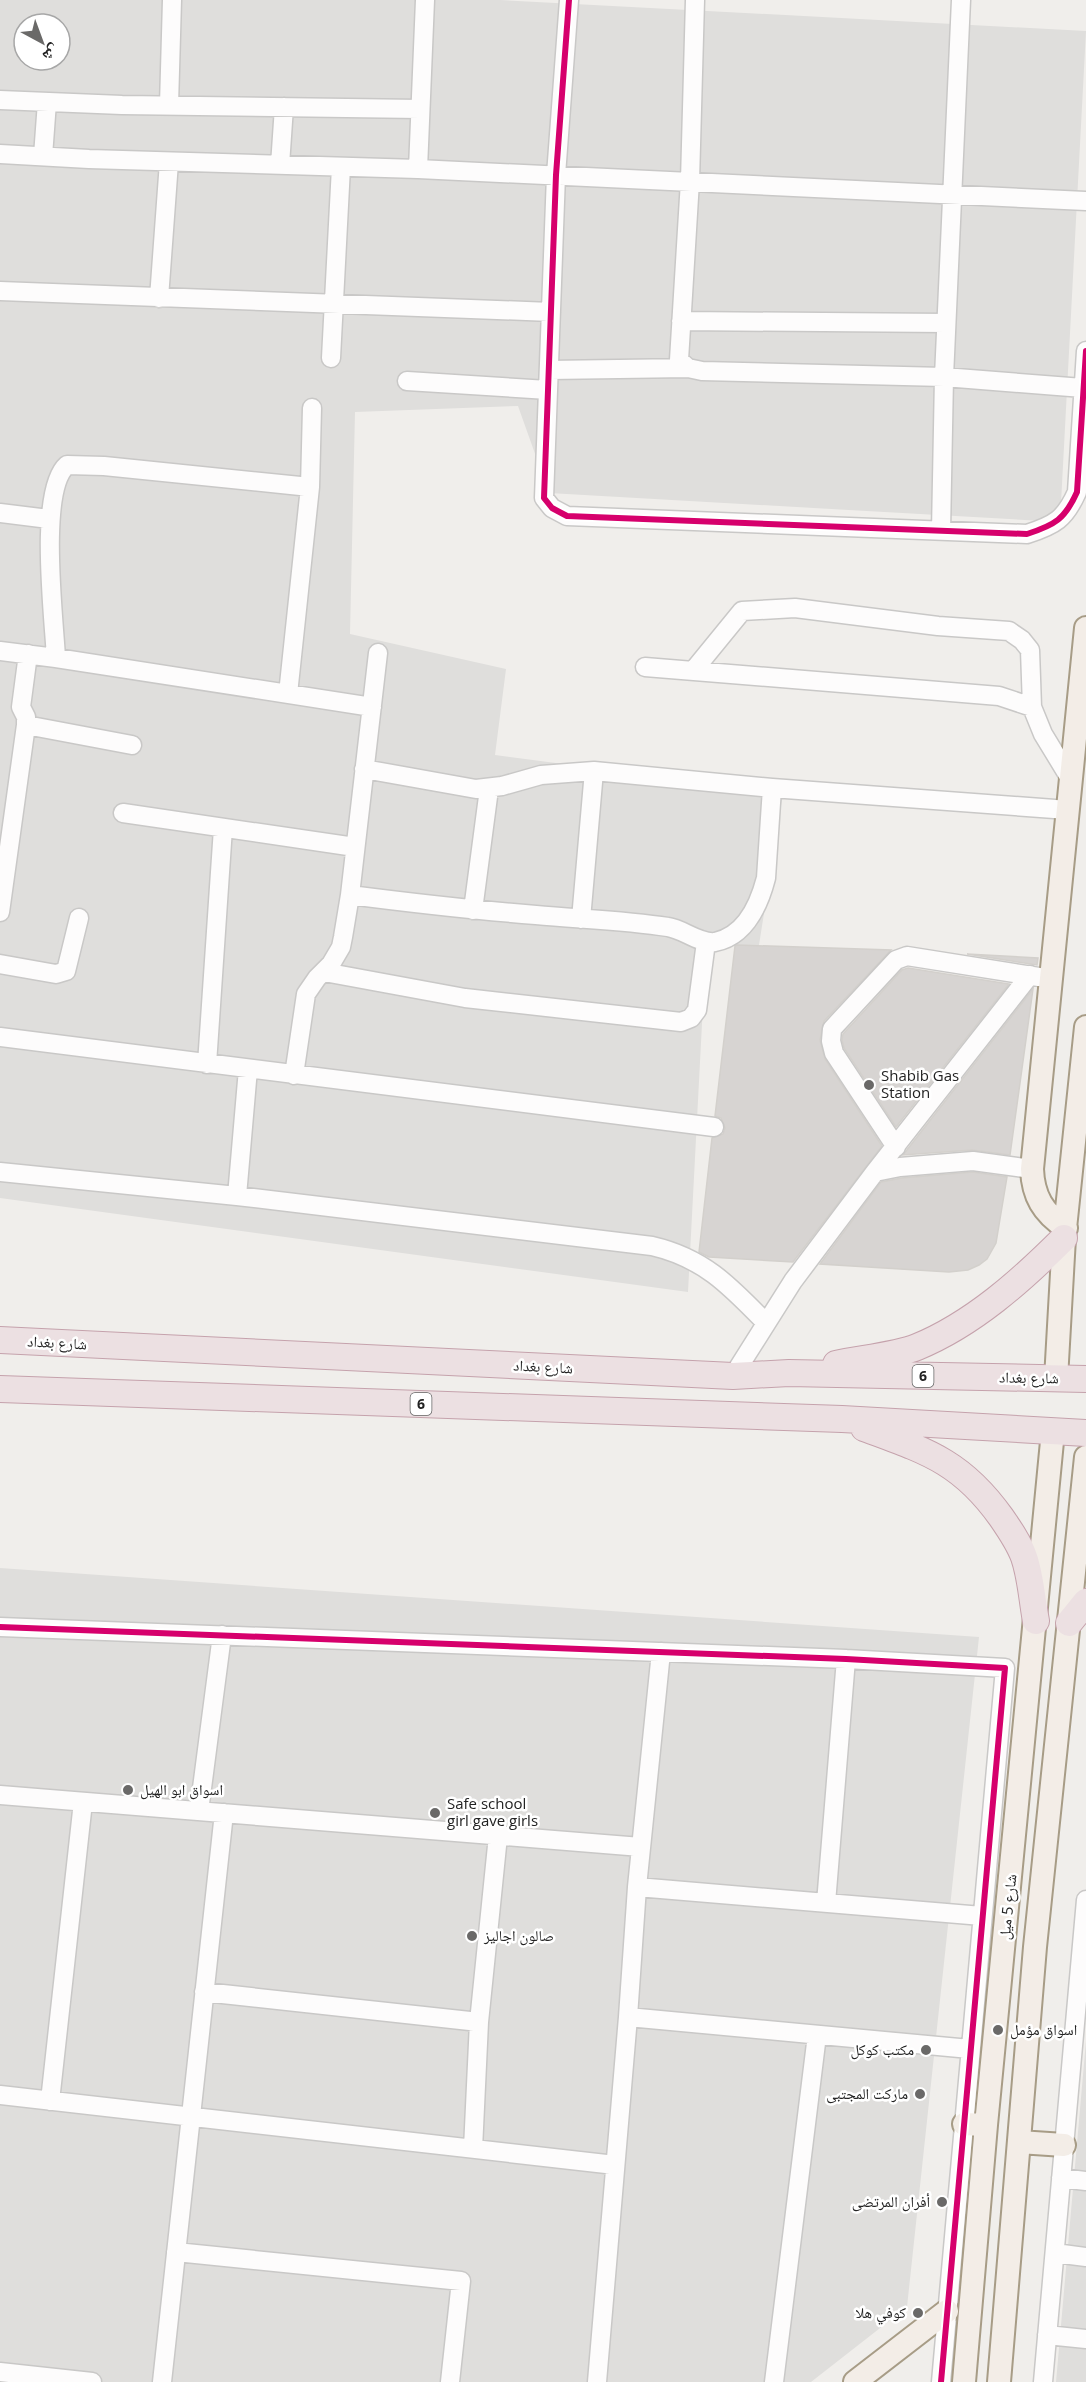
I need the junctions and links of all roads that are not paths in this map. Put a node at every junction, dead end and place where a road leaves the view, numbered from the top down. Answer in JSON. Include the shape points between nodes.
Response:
{"nodes":[{"id":1,"x":172,"y":0,"type":"edge"},
{"id":2,"x":426,"y":0,"type":"edge"},
{"id":3,"x":569,"y":0,"type":"edge"},
{"id":4,"x":695,"y":0,"type":"edge"},
{"id":5,"x":961,"y":0,"type":"edge"},
{"id":6,"x":0,"y":100,"type":"edge"},
{"id":7,"x":46,"y":102,"type":"junction"},
{"id":8,"x":169,"y":105,"type":"junction"},
{"id":9,"x":284,"y":107,"type":"junction"},
{"id":10,"x":420,"y":109,"type":"junction"},
{"id":11,"x":0,"y":154,"type":"edge"},
{"id":12,"x":43,"y":156,"type":"junction"},
{"id":13,"x":170,"y":162,"type":"junction"},
{"id":14,"x":280,"y":165,"type":"junction"},
{"id":15,"x":341,"y":167,"type":"junction"},
{"id":16,"x":418,"y":169,"type":"junction"},
{"id":17,"x":556,"y":175,"type":"junction"},
{"id":18,"x":690,"y":181,"type":"junction"},
{"id":19,"x":951,"y":194,"type":"junction"},
{"id":20,"x":1086,"y":201,"type":"edge"},
{"id":21,"x":0,"y":291,"type":"edge"},
{"id":22,"x":159,"y":298,"type":"junction"},
{"id":23,"x":334,"y":305,"type":"junction"},
{"id":24,"x":551,"y":312,"type":"junction"},
{"id":25,"x":681,"y":321,"type":"junction"},
{"id":26,"x":946,"y":323,"type":"junction"},
{"id":27,"x":1086,"y":351,"type":"edge"},
{"id":28,"x":331,"y":358,"type":"dead end"},
{"id":29,"x":688,"y":368,"type":"junction"},
{"id":30,"x":549,"y":370,"type":"junction"},
{"id":31,"x":944,"y":377,"type":"junction"},
{"id":32,"x":407,"y":381,"type":"dead end"},
{"id":33,"x":1083,"y":387,"type":"junction"},
{"id":34,"x":548,"y":390,"type":"junction"},
{"id":35,"x":312,"y":408,"type":"dead end"},
{"id":36,"x":310,"y":487,"type":"junction"},
{"id":37,"x":0,"y":513,"type":"edge"},
{"id":38,"x":49,"y":519,"type":"junction"},
{"id":39,"x":941,"y":531,"type":"junction"},
{"id":40,"x":1086,"y":628,"type":"edge"},
{"id":41,"x":0,"y":651,"type":"edge"},
{"id":42,"x":378,"y":653,"type":"dead end"},
{"id":43,"x":28,"y":654,"type":"junction"},
{"id":44,"x":56,"y":657,"type":"junction"},
{"id":45,"x":645,"y":667,"type":"dead end"},
{"id":46,"x":693,"y":671,"type":"junction"},
{"id":47,"x":288,"y":694,"type":"junction"},
{"id":48,"x":372,"y":707,"type":"junction"},
{"id":49,"x":1032,"y":707,"type":"junction"},
{"id":50,"x":26,"y":725,"type":"junction"},
{"id":51,"x":132,"y":745,"type":"dead end"},
{"id":52,"x":364,"y":769,"type":"junction"},
{"id":53,"x":594,"y":771,"type":"junction"},
{"id":54,"x":1071,"y":780,"type":"junction"},
{"id":55,"x":772,"y":788,"type":"junction"},
{"id":56,"x":489,"y":789,"type":"junction"},
{"id":57,"x":1077,"y":811,"type":"edge"},
{"id":58,"x":123,"y":813,"type":"dead end"},
{"id":59,"x":223,"y":828,"type":"junction"},
{"id":60,"x":355,"y":847,"type":"junction"},
{"id":61,"x":350,"y":895,"type":"junction"},
{"id":62,"x":473,"y":910,"type":"junction"},
{"id":63,"x":0,"y":912,"type":"edge"},
{"id":64,"x":79,"y":918,"type":"dead end"},
{"id":65,"x":581,"y":919,"type":"junction"},
{"id":66,"x":706,"y":942,"type":"junction"},
{"id":67,"x":0,"y":964,"type":"edge"},
{"id":68,"x":324,"y":972,"type":"junction"},
{"id":69,"x":1041,"y":977,"type":"junction"},
{"id":70,"x":1086,"y":1027,"type":"edge"},
{"id":71,"x":0,"y":1037,"type":"edge"},
{"id":72,"x":207,"y":1064,"type":"junction"},
{"id":73,"x":248,"y":1069,"type":"junction"},
{"id":74,"x":294,"y":1075,"type":"junction"},
{"id":75,"x":714,"y":1127,"type":"dead end"},
{"id":76,"x":896,"y":1148,"type":"junction"},
{"id":77,"x":1032,"y":1168,"type":"junction"},
{"id":78,"x":0,"y":1172,"type":"edge"},
{"id":79,"x":875,"y":1172,"type":"junction"},
{"id":80,"x":237,"y":1196,"type":"junction"},
{"id":81,"x":1065,"y":1233,"type":"junction"},
{"id":82,"x":766,"y":1323,"type":"junction"},
{"id":83,"x":0,"y":1340,"type":"edge"},
{"id":84,"x":789,"y":1373,"type":"junction"},
{"id":85,"x":734,"y":1376,"type":"junction"},
{"id":86,"x":1056,"y":1378,"type":"junction"},
{"id":87,"x":1086,"y":1380,"type":"edge"},
{"id":88,"x":0,"y":1389,"type":"edge"},
{"id":89,"x":842,"y":1419,"type":"junction"},
{"id":90,"x":1053,"y":1431,"type":"junction"},
{"id":91,"x":1086,"y":1433,"type":"edge"},
{"id":92,"x":1086,"y":1457,"type":"edge"},
{"id":93,"x":1086,"y":1602,"type":"edge"},
{"id":94,"x":1036,"y":1621,"type":"junction"},
{"id":95,"x":1078,"y":1623,"type":"edge"},
{"id":96,"x":0,"y":1627,"type":"edge"},
{"id":97,"x":222,"y":1635,"type":"junction"},
{"id":98,"x":661,"y":1652,"type":"junction"},
{"id":99,"x":846,"y":1659,"type":"junction"},
{"id":100,"x":0,"y":1795,"type":"edge"},
{"id":101,"x":83,"y":1802,"type":"junction"},
{"id":102,"x":199,"y":1811,"type":"junction"},
{"id":103,"x":224,"y":1814,"type":"junction"},
{"id":104,"x":498,"y":1836,"type":"junction"},
{"id":105,"x":641,"y":1847,"type":"junction"},
{"id":106,"x":637,"y":1887,"type":"junction"},
{"id":107,"x":1086,"y":1900,"type":"edge"},
{"id":108,"x":826,"y":1903,"type":"junction"},
{"id":109,"x":982,"y":1916,"type":"junction"},
{"id":110,"x":1084,"y":1953,"type":"edge"},
{"id":111,"x":204,"y":1992,"type":"junction"},
{"id":112,"x":628,"y":2017,"type":"junction"},
{"id":113,"x":479,"y":2022,"type":"junction"},
{"id":114,"x":1080,"y":2031,"type":"edge"},
{"id":115,"x":817,"y":2035,"type":"junction"},
{"id":116,"x":970,"y":2049,"type":"junction"},
{"id":117,"x":0,"y":2095,"type":"edge"},
{"id":118,"x":50,"y":2101,"type":"junction"},
{"id":119,"x":1077,"y":2105,"type":"edge"},
{"id":120,"x":191,"y":2117,"type":"junction"},
{"id":121,"x":975,"y":2124,"type":"junction"},
{"id":122,"x":1019,"y":2142,"type":"junction"},
{"id":123,"x":1064,"y":2145,"type":"junction"},
{"id":124,"x":473,"y":2149,"type":"junction"},
{"id":125,"x":615,"y":2165,"type":"junction"},
{"id":126,"x":1061,"y":2178,"type":"junction"},
{"id":127,"x":1086,"y":2181,"type":"edge"},
{"id":128,"x":176,"y":2252,"type":"junction"},
{"id":129,"x":1055,"y":2253,"type":"junction"},
{"id":130,"x":1086,"y":2257,"type":"edge"},
{"id":131,"x":947,"y":2311,"type":"junction"},
{"id":132,"x":1047,"y":2335,"type":"junction"},
{"id":133,"x":1086,"y":2339,"type":"edge"},
{"id":134,"x":0,"y":2372,"type":"edge"},
{"id":135,"x":25,"y":2378,"type":"edge"},
{"id":136,"x":92,"y":2382,"type":"edge"},
{"id":137,"x":162,"y":2382,"type":"edge"},
{"id":138,"x":450,"y":2382,"type":"edge"},
{"id":139,"x":597,"y":2382,"type":"edge"},
{"id":140,"x":774,"y":2382,"type":"edge"},
{"id":141,"x":855,"y":2382,"type":"edge"},
{"id":142,"x":941,"y":2382,"type":"edge"},
{"id":143,"x":963,"y":2382,"type":"edge"},
{"id":144,"x":999,"y":2382,"type":"edge"},
{"id":145,"x":1043,"y":2382,"type":"edge"}],
"edges":[{"from":1,"to":8,"type":"street"},
{"from":2,"to":10,"type":"street"},
{"from":3,"to":17,"type":"street"},
{"from":4,"to":18,"type":"street"},
{"from":5,"to":19,"type":"street"},
{"from":6,"to":7,"type":"street"},
{"from":7,"to":8,"type":"street"},
{"from":7,"to":12,"type":"street"},
{"from":8,"to":9,"type":"street"},
{"from":9,"to":10,"type":"street"},
{"from":9,"to":14,"type":"street"},
{"from":10,"to":16,"type":"street"},
{"from":11,"to":12,"type":"street"},
{"from":12,"to":13,"type":"street"},
{"from":13,"to":14,"type":"street"},
{"from":13,"to":22,"type":"street"},
{"from":14,"to":15,"type":"street"},
{"from":15,"to":16,"type":"street"},
{"from":15,"to":23,"type":"street"},
{"from":16,"to":17,"type":"street"},
{"from":17,"to":18,"type":"street"},
{"from":17,"to":24,"type":"street"},
{"from":18,"to":19,"type":"street"},
{"from":18,"to":25,"type":"street"},
{"from":19,"to":20,"type":"street"},
{"from":19,"to":26,"type":"street"},
{"from":21,"to":22,"type":"street"},
{"from":22,"to":23,"type":"street"},
{"from":23,"to":24,"type":"street"},
{"from":23,"to":28,"type":"street"},
{"from":24,"to":30,"type":"street"},
{"from":25,"to":26,"type":"street"},
{"from":25,"to":29,"type":"street","via":[[679,360]]},
{"from":26,"to":31,"type":"street"},
{"from":27,"to":33,"type":"street"},
{"from":29,"to":30,"type":"street"},
{"from":29,"to":31,"type":"street"},
{"from":30,"to":34,"type":"street"},
{"from":31,"to":33,"type":"street"},
{"from":31,"to":39,"type":"street"},
{"from":32,"to":34,"type":"street"},
{"from":33,"to":39,"type":"street","via":[[1077,492],[1069,510],[1049,527],[1027,534]]},
{"from":34,"to":39,"type":"street","via":[[544,498],[567,516]]},
{"from":35,"to":36,"type":"street"},
{"from":36,"to":38,"type":"street","via":[[67,465],[58,478]]},
{"from":36,"to":47,"type":"street"},
{"from":37,"to":38,"type":"street"},
{"from":38,"to":44,"type":"street"},
{"from":40,"to":54,"type":"main road"},
{"from":41,"to":43,"type":"street"},
{"from":42,"to":48,"type":"street"},
{"from":43,"to":44,"type":"street"},
{"from":43,"to":50,"type":"street","via":[[21,707]]},
{"from":44,"to":47,"type":"street"},
{"from":45,"to":46,"type":"street"},
{"from":46,"to":49,"type":"street","via":[[999,696]]},
{"from":46,"to":49,"type":"street","via":[[742,611],[795,608],[1009,631],[1030,650]]},
{"from":47,"to":48,"type":"street"},
{"from":48,"to":52,"type":"street"},
{"from":49,"to":54,"type":"street","via":[[1043,734]]},
{"from":50,"to":51,"type":"street"},
{"from":50,"to":63,"type":"street"},
{"from":52,"to":56,"type":"street"},
{"from":52,"to":60,"type":"street"},
{"from":53,"to":55,"type":"street"},
{"from":53,"to":56,"type":"street","via":[[541,776]]},
{"from":53,"to":65,"type":"street"},
{"from":54,"to":57,"type":"main road"},
{"from":55,"to":57,"type":"street"},
{"from":55,"to":66,"type":"street","via":[[766,878],[758,905],[735,932],[716,942]]},
{"from":56,"to":62,"type":"street"},
{"from":57,"to":69,"type":"main road"},
{"from":58,"to":59,"type":"street"},
{"from":59,"to":60,"type":"street"},
{"from":59,"to":72,"type":"street"},
{"from":60,"to":61,"type":"street"},
{"from":61,"to":62,"type":"street"},
{"from":61,"to":68,"type":"street","via":[[341,947]]},
{"from":62,"to":65,"type":"street"},
{"from":64,"to":67,"type":"street","via":[[66,970],[56,974]]},
{"from":65,"to":66,"type":"street","via":[[668,927]]},
{"from":66,"to":68,"type":"street","via":[[697,1010],[681,1022],[465,998]]},
{"from":68,"to":74,"type":"street","via":[[311,985],[303,1002]]},
{"from":69,"to":76,"type":"street"},
{"from":69,"to":76,"type":"street","via":[[907,956],[896,960],[832,1029],[834,1053]]},
{"from":69,"to":77,"type":"main road"},
{"from":70,"to":81,"type":"main road"},
{"from":71,"to":72,"type":"street"},
{"from":72,"to":73,"type":"street"},
{"from":73,"to":74,"type":"street"},
{"from":73,"to":80,"type":"street"},
{"from":74,"to":75,"type":"street"},
{"from":76,"to":79,"type":"street"},
{"from":77,"to":79,"type":"street","via":[[973,1161]]},
{"from":77,"to":81,"type":"main road","via":[[1037,1197]]},
{"from":78,"to":80,"type":"street"},
{"from":79,"to":82,"type":"street"},
{"from":80,"to":82,"type":"street","via":[[667,1250],[716,1274]]},
{"from":81,"to":84,"type":"highway","via":[[1038,1264],[1002,1294],[916,1348]]},
{"from":81,"to":86,"type":"main road"},
{"from":82,"to":85,"type":"street"},
{"from":83,"to":85,"type":"highway","name":"شارع بغداد","number":"6"},
{"from":84,"to":85,"type":"highway","name":"شارع بغداد","number":"6"},
{"from":84,"to":86,"type":"highway","name":"شارع بغداد","number":"6"},
{"from":86,"to":87,"type":"highway","name":"شارع بغداد","number":"6"},
{"from":88,"to":89,"type":"highway","number":"6"},
{"from":89,"to":90,"type":"highway","number":"6"},
{"from":89,"to":94,"type":"highway","via":[[927,1451],[950,1464],[989,1500],[1015,1537],[1024,1558]]},
{"from":90,"to":91,"type":"highway","number":"6"},
{"from":90,"to":94,"type":"main road","name":"شارع 5 ميل"},
{"from":92,"to":95,"type":"main road","name":"شارع 5 ميل"},
{"from":93,"to":95,"type":"highway"},
{"from":94,"to":121,"type":"main road","name":"شارع 5 ميل"},
{"from":95,"to":122,"type":"main road","name":"شارع 5 ميل","via":[[1035,1947]]},
{"from":96,"to":97,"type":"street"},
{"from":97,"to":98,"type":"street"},
{"from":97,"to":102,"type":"street"},
{"from":98,"to":99,"type":"street"},
{"from":98,"to":105,"type":"street"},
{"from":99,"to":108,"type":"street"},
{"from":99,"to":109,"type":"street","via":[[1005,1668]]},
{"from":100,"to":101,"type":"street"},
{"from":101,"to":102,"type":"street"},
{"from":101,"to":118,"type":"street"},
{"from":102,"to":103,"type":"street"},
{"from":103,"to":104,"type":"street"},
{"from":103,"to":111,"type":"street"},
{"from":104,"to":105,"type":"street"},
{"from":104,"to":113,"type":"street"},
{"from":105,"to":106,"type":"street"},
{"from":106,"to":108,"type":"street"},
{"from":106,"to":112,"type":"street"},
{"from":107,"to":110,"type":"street"},
{"from":108,"to":109,"type":"street"},
{"from":109,"to":116,"type":"street"},
{"from":110,"to":114,"type":"street"},
{"from":111,"to":113,"type":"street"},
{"from":111,"to":120,"type":"street"},
{"from":112,"to":115,"type":"street"},
{"from":112,"to":125,"type":"street"},
{"from":113,"to":124,"type":"street"},
{"from":114,"to":119,"type":"street"},
{"from":115,"to":116,"type":"street"},
{"from":115,"to":140,"type":"street"},
{"from":116,"to":121,"type":"street"},
{"from":117,"to":118,"type":"street"},
{"from":118,"to":120,"type":"street"},
{"from":119,"to":123,"type":"street"},
{"from":120,"to":124,"type":"street"},
{"from":120,"to":128,"type":"street"},
{"from":121,"to":131,"type":"street"},
{"from":121,"to":143,"type":"main road","name":"شارع 5 ميل"},
{"from":122,"to":123,"type":"main road"},
{"from":122,"to":144,"type":"main road","name":"شارع 5 ميل"},
{"from":123,"to":126,"type":"street"},
{"from":124,"to":125,"type":"street"},
{"from":125,"to":139,"type":"street"},
{"from":126,"to":127,"type":"street"},
{"from":126,"to":129,"type":"street"},
{"from":128,"to":137,"type":"street"},
{"from":128,"to":138,"type":"street","via":[[461,2281]]},
{"from":129,"to":130,"type":"street"},
{"from":129,"to":132,"type":"street"},
{"from":131,"to":141,"type":"main road"},
{"from":131,"to":142,"type":"street"},
{"from":132,"to":133,"type":"street"},
{"from":132,"to":145,"type":"street"},
{"from":134,"to":135,"type":"street"},
{"from":135,"to":136,"type":"street"}]}
